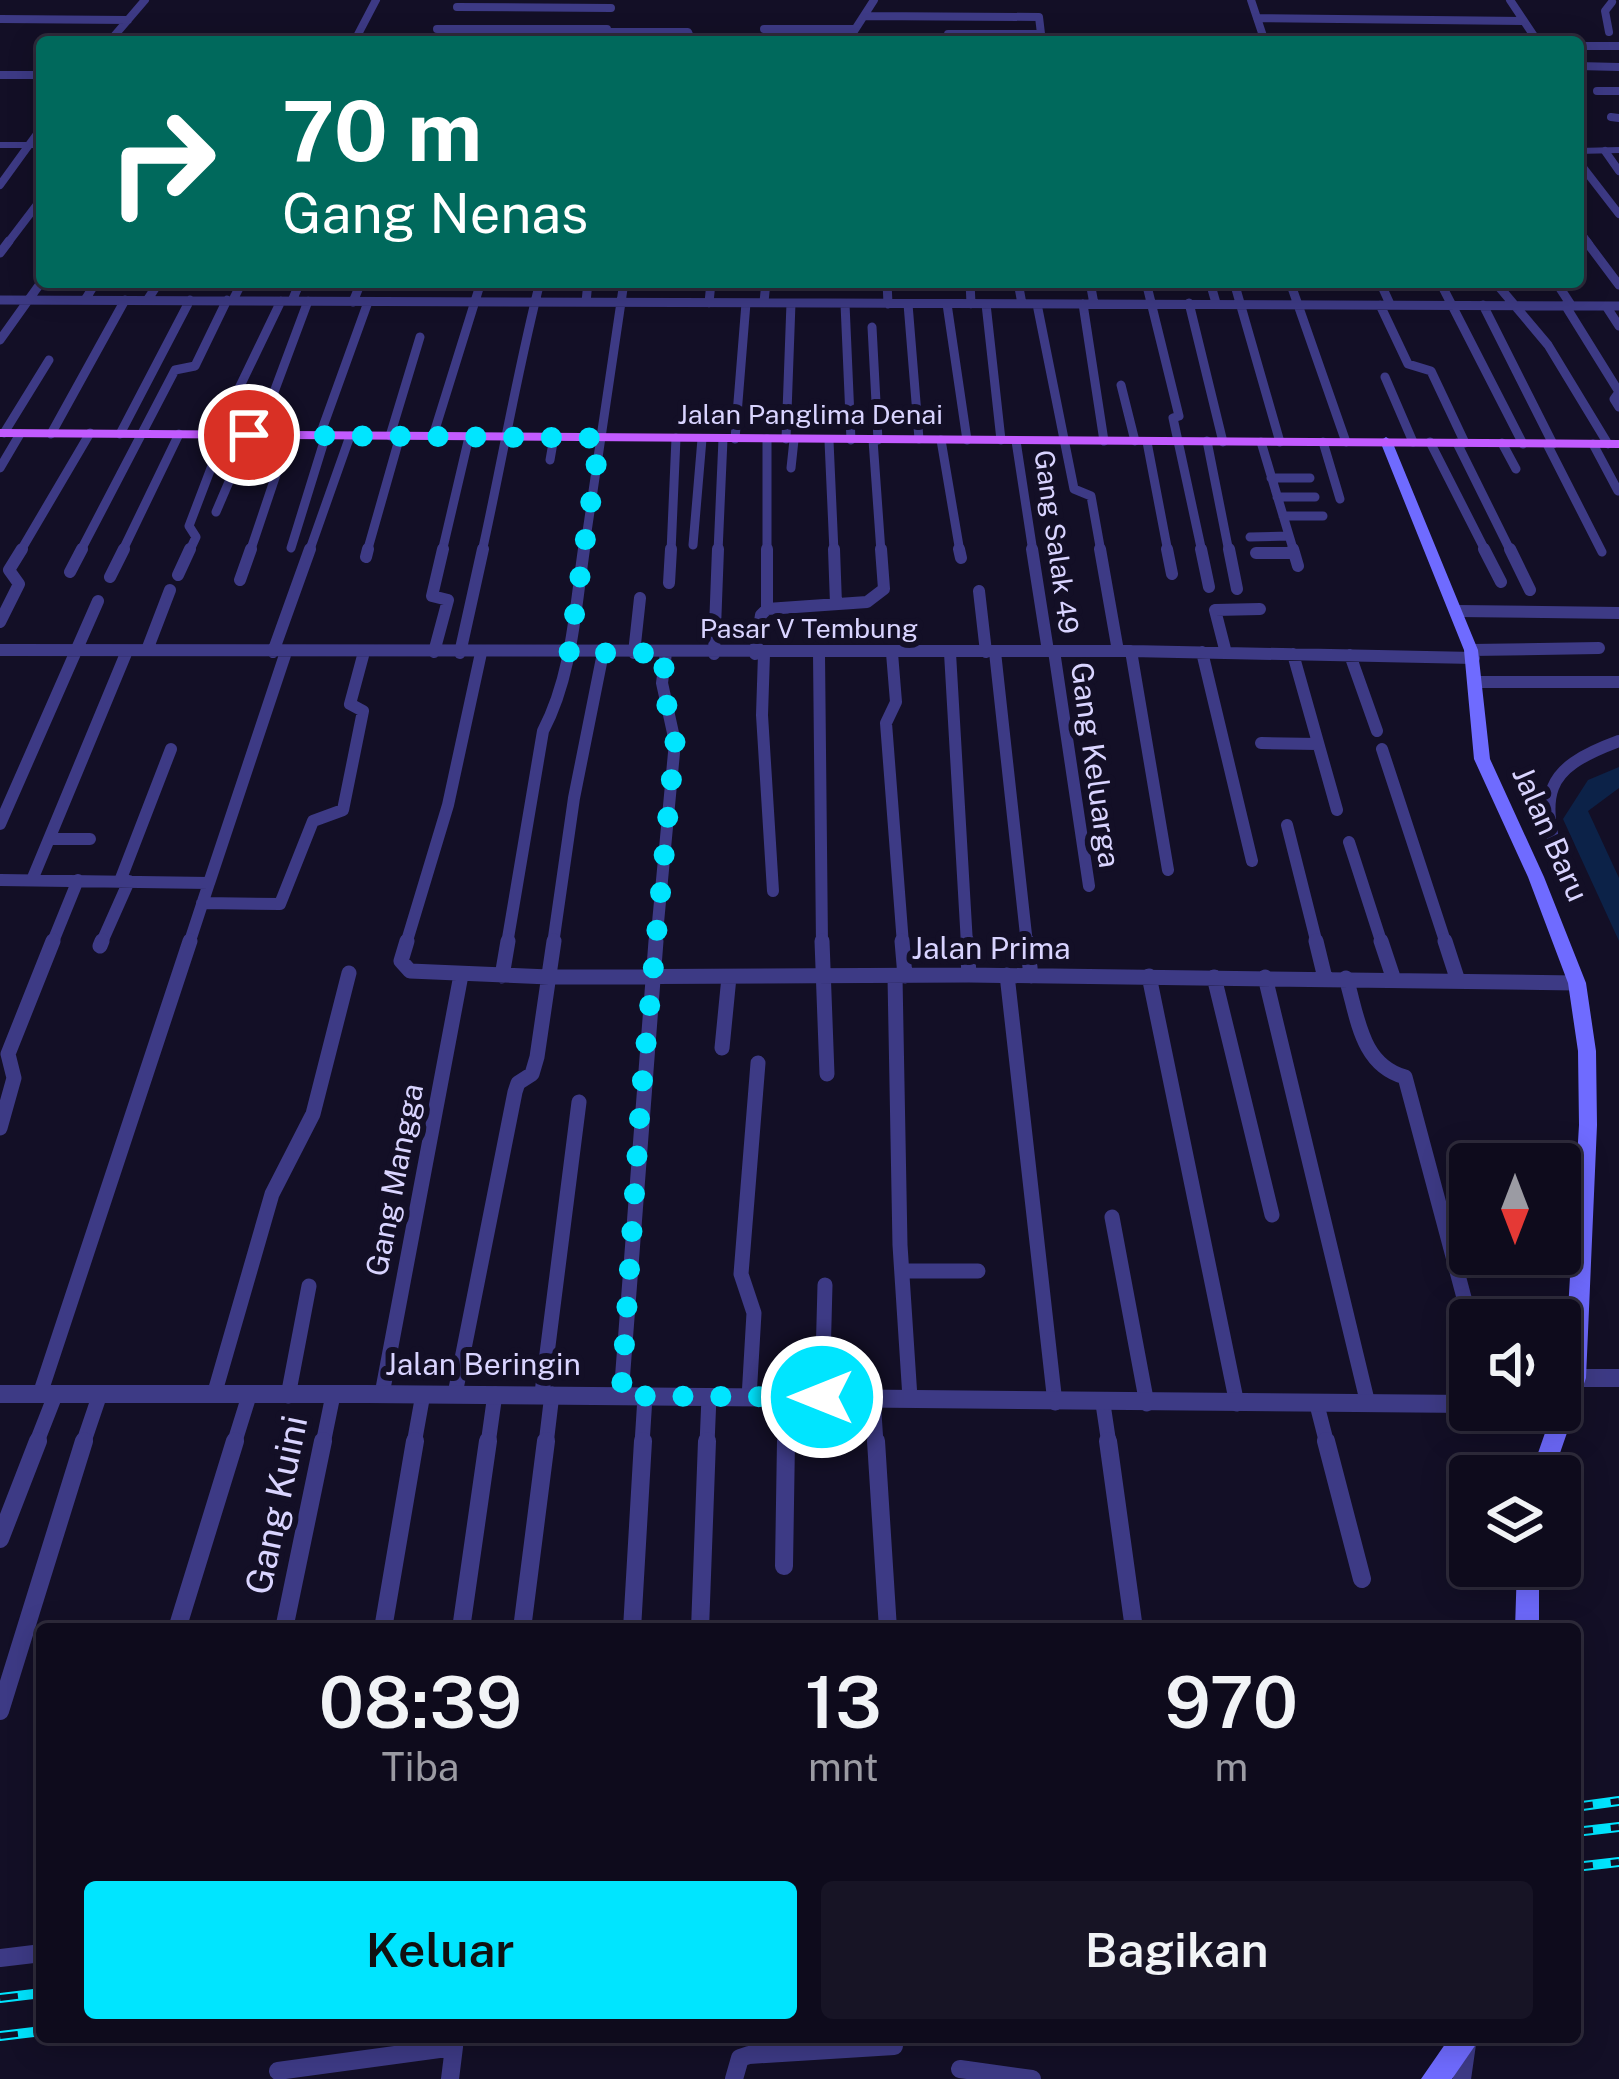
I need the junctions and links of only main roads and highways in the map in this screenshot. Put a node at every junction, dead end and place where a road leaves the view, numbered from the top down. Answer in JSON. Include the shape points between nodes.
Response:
{"nodes":[{"id":1,"x":8,"y":434,"type":"edge"},
{"id":2,"x":1386,"y":441,"type":"junction"},
{"id":3,"x":1610,"y":446,"type":"edge"},
{"id":4,"x":1579,"y":1299,"type":"edge"},
{"id":5,"x":1528,"y":1587,"type":"edge"},
{"id":6,"x":1527,"y":1623,"type":"edge"},
{"id":7,"x":1463,"y":2043,"type":"edge"},
{"id":8,"x":1435,"y":2079,"type":"edge"}],
"edges":[{"from":1,"to":2,"type":"main road","name":"Jalan Panglima Denai"},
{"from":2,"to":3,"type":"main road","name":"Jalan Panglima Denai"},
{"from":2,"to":4,"type":"main road","name":"Jalan Baru","via":[[1473,654],[1487,777],[1576,983],[1588,1125]]},
{"from":5,"to":6,"type":"main road"},
{"from":7,"to":8,"type":"main road"}]}
